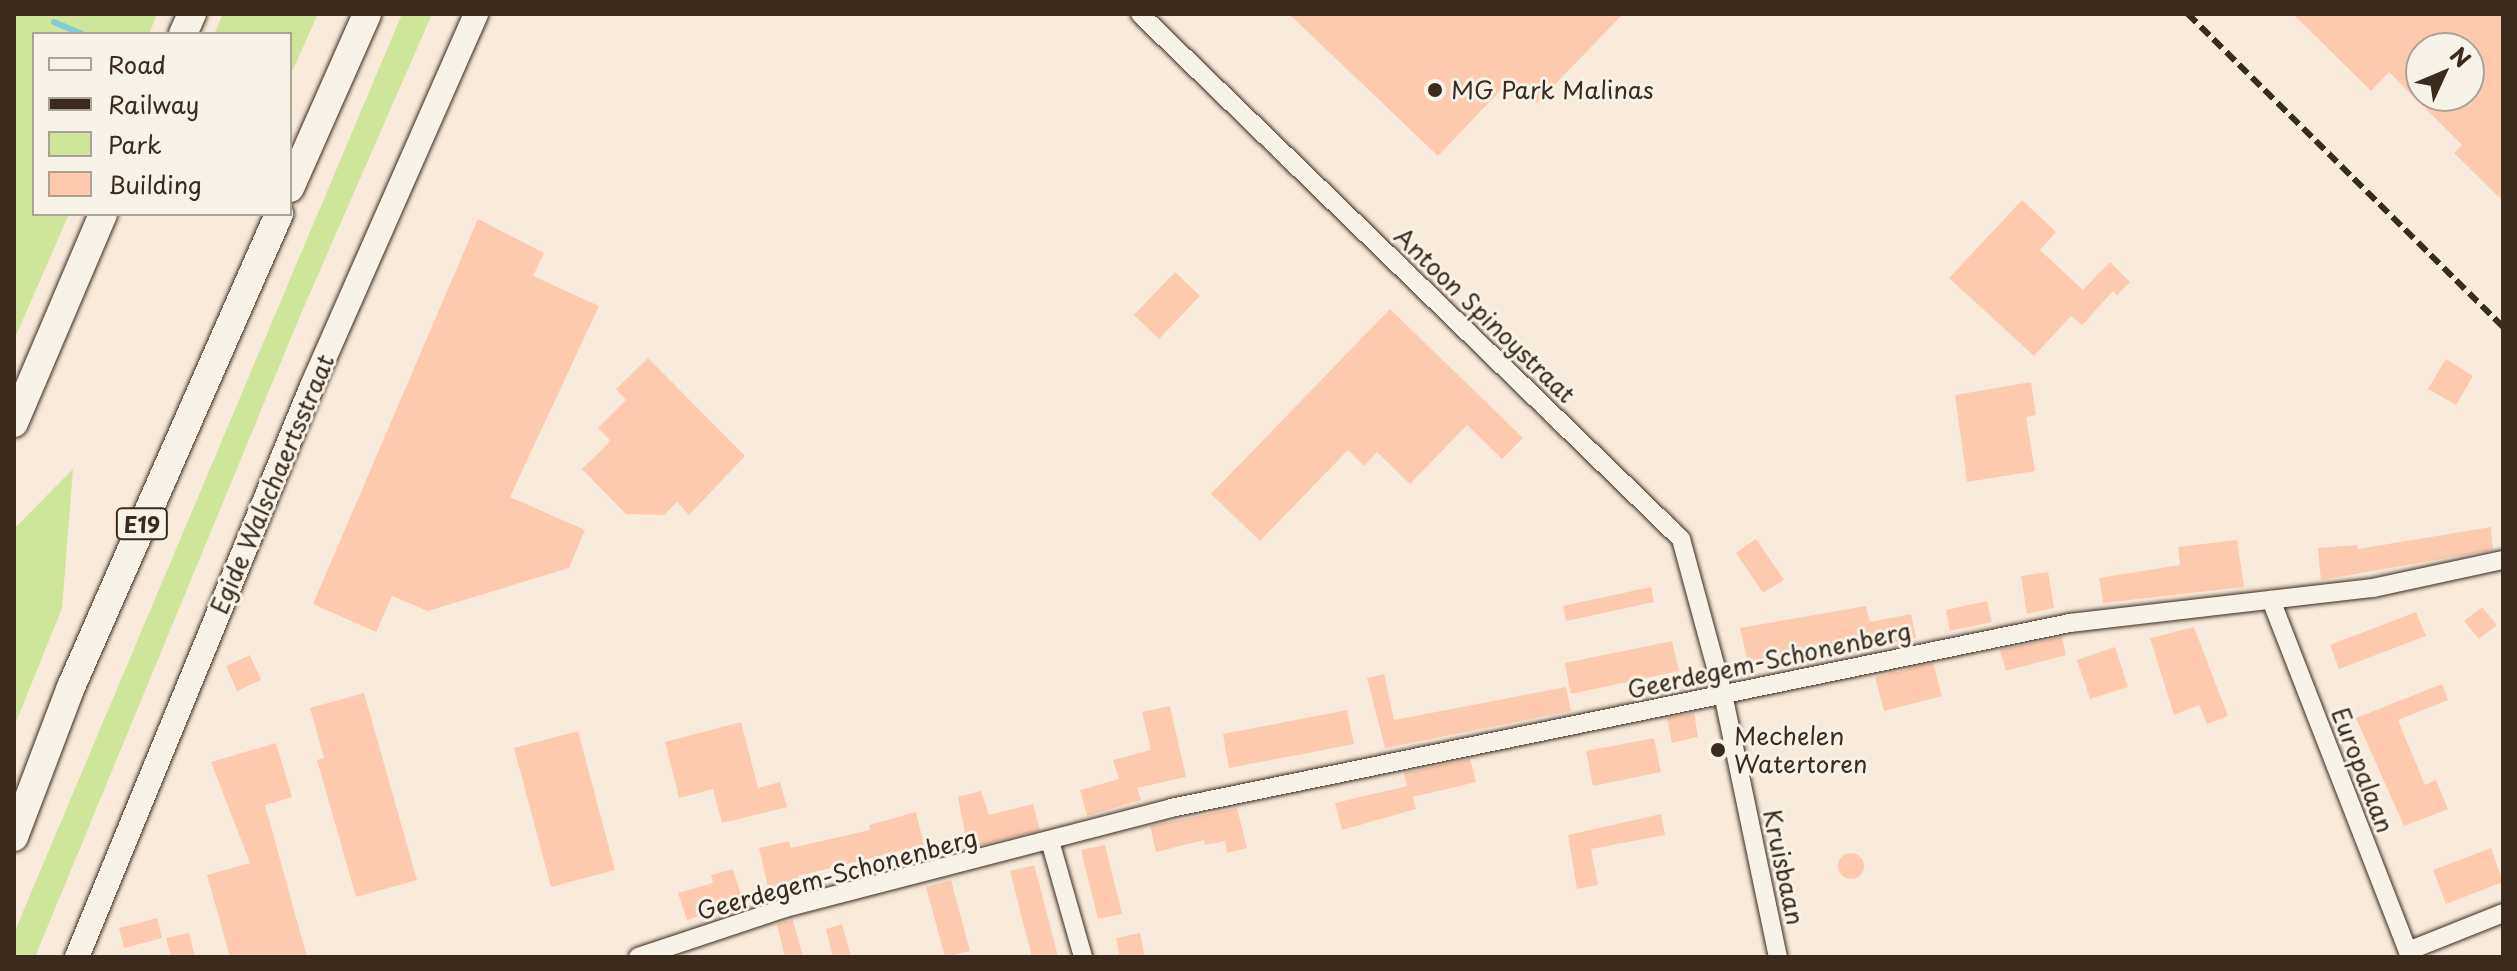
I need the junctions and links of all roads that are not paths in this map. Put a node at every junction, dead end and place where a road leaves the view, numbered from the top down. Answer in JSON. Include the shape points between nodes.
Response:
{"nodes":[{"id":1,"x":367,"y":14,"type":"edge"},
{"id":2,"x":476,"y":14,"type":"edge"},
{"id":3,"x":1140,"y":14,"type":"edge"},
{"id":4,"x":292,"y":183,"type":"edge"},
{"id":5,"x":102,"y":216,"type":"edge"},
{"id":6,"x":278,"y":216,"type":"edge"},
{"id":7,"x":14,"y":423,"type":"edge"},
{"id":8,"x":2503,"y":560,"type":"edge"},
{"id":9,"x":2271,"y":600,"type":"junction"},
{"id":10,"x":1723,"y":694,"type":"junction"},
{"id":11,"x":14,"y":837,"type":"edge"},
{"id":12,"x":1050,"y":841,"type":"junction"},
{"id":13,"x":2503,"y":913,"type":"edge"},
{"id":14,"x":665,"y":952,"type":"edge"},
{"id":15,"x":2409,"y":954,"type":"edge"},
{"id":16,"x":77,"y":957,"type":"edge"},
{"id":17,"x":638,"y":957,"type":"edge"},
{"id":18,"x":1083,"y":957,"type":"edge"},
{"id":19,"x":1778,"y":957,"type":"edge"}],
"edges":[{"from":1,"to":4,"type":"highway"},
{"from":2,"to":16,"type":"main road","name":"Egide Walschaertsstraat","via":[[312,386]]},
{"from":3,"to":10,"type":"street","name":"Antoon Spinoystraat","via":[[1681,539]]},
{"from":5,"to":7,"type":"highway"},
{"from":6,"to":11,"type":"highway","number":"E19","via":[[71,687]]},
{"from":8,"to":9,"type":"street","name":"Geerdegem-Schonenberg","via":[[2373,588]]},
{"from":9,"to":10,"type":"street","name":"Geerdegem-Schonenberg","via":[[2070,623]]},
{"from":9,"to":15,"type":"street","name":"Europalaan"},
{"from":10,"to":12,"type":"street","name":"Geerdegem-Schonenberg","via":[[1171,808]]},
{"from":10,"to":19,"type":"street","name":"Kruisbaan"},
{"from":12,"to":14,"type":"street","name":"Geerdegem-Schonenberg","via":[[785,908]]},
{"from":12,"to":18,"type":"street"},
{"from":13,"to":15,"type":"street"},
{"from":14,"to":17,"type":"street","name":"Geerdegem-Schonenberg"}]}
